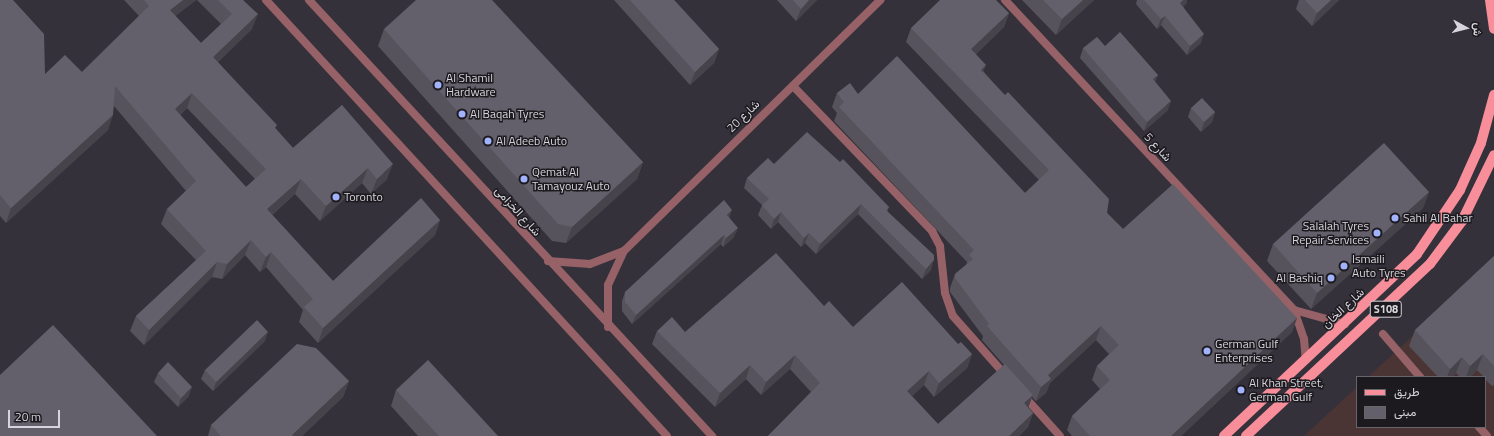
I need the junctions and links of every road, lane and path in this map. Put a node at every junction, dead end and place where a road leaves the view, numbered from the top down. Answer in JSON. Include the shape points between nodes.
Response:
{"nodes":[{"id":1,"x":266,"y":0,"type":"edge"},
{"id":2,"x":309,"y":0,"type":"edge"},
{"id":3,"x":880,"y":0,"type":"edge"},
{"id":4,"x":1005,"y":0,"type":"edge"},
{"id":5,"x":1490,"y":0,"type":"edge"},
{"id":6,"x":1494,"y":29,"type":"edge"},
{"id":7,"x":793,"y":86,"type":"junction"},
{"id":8,"x":1494,"y":95,"type":"edge"},
{"id":9,"x":1494,"y":155,"type":"edge"},
{"id":10,"x":624,"y":251,"type":"junction"},
{"id":11,"x":548,"y":262,"type":"junction"},
{"id":12,"x":1294,"y":310,"type":"junction"},
{"id":13,"x":1345,"y":324,"type":"junction"},
{"id":14,"x":608,"y":327,"type":"junction"},
{"id":15,"x":1383,"y":334,"type":"dead end"},
{"id":16,"x":1306,"y":360,"type":"junction"},
{"id":17,"x":1419,"y":376,"type":"edge"},
{"id":18,"x":1480,"y":428,"type":"edge"},
{"id":19,"x":667,"y":436,"type":"edge"},
{"id":20,"x":712,"y":436,"type":"edge"},
{"id":21,"x":1060,"y":436,"type":"edge"},
{"id":22,"x":1224,"y":436,"type":"edge"},
{"id":23,"x":1246,"y":436,"type":"edge"},
{"id":24,"x":1487,"y":436,"type":"edge"}],
"edges":[{"from":1,"to":19,"type":"street"},
{"from":2,"to":11,"type":"street","name":"شارع الخزامى"},
{"from":3,"to":7,"type":"street","name":"شارع 20"},
{"from":4,"to":12,"type":"street","name":"شارع 5"},
{"from":5,"to":6,"type":"main road"},
{"from":7,"to":10,"type":"street","name":"شارع 20"},
{"from":7,"to":21,"type":"street","via":[[932,231],[940,246],[945,293],[953,316]]},
{"from":8,"to":13,"type":"main road","name":"شارع الخان","number":"S108","via":[[1481,143],[1448,212],[1400,273]]},
{"from":9,"to":23,"type":"main road","number":"S108","via":[[1462,220],[1430,264]]},
{"from":10,"to":11,"type":"street","name":"شارع 20","via":[[590,264]]},
{"from":10,"to":14,"type":"street","name":"شارع 20","via":[[608,285]]},
{"from":11,"to":14,"type":"street","name":"شارع الخزامى"},
{"from":12,"to":13,"type":"street"},
{"from":12,"to":16,"type":"street","name":"شارع 5","via":[[1304,339]]},
{"from":13,"to":16,"type":"main road","name":"شارع الخان","number":"S108"},
{"from":14,"to":20,"type":"street","name":"شارع الخزامى"},
{"from":15,"to":17,"type":"street"},
{"from":16,"to":22,"type":"main road","name":"شارع الخان","number":"S108"},
{"from":18,"to":24,"type":"street"}]}
